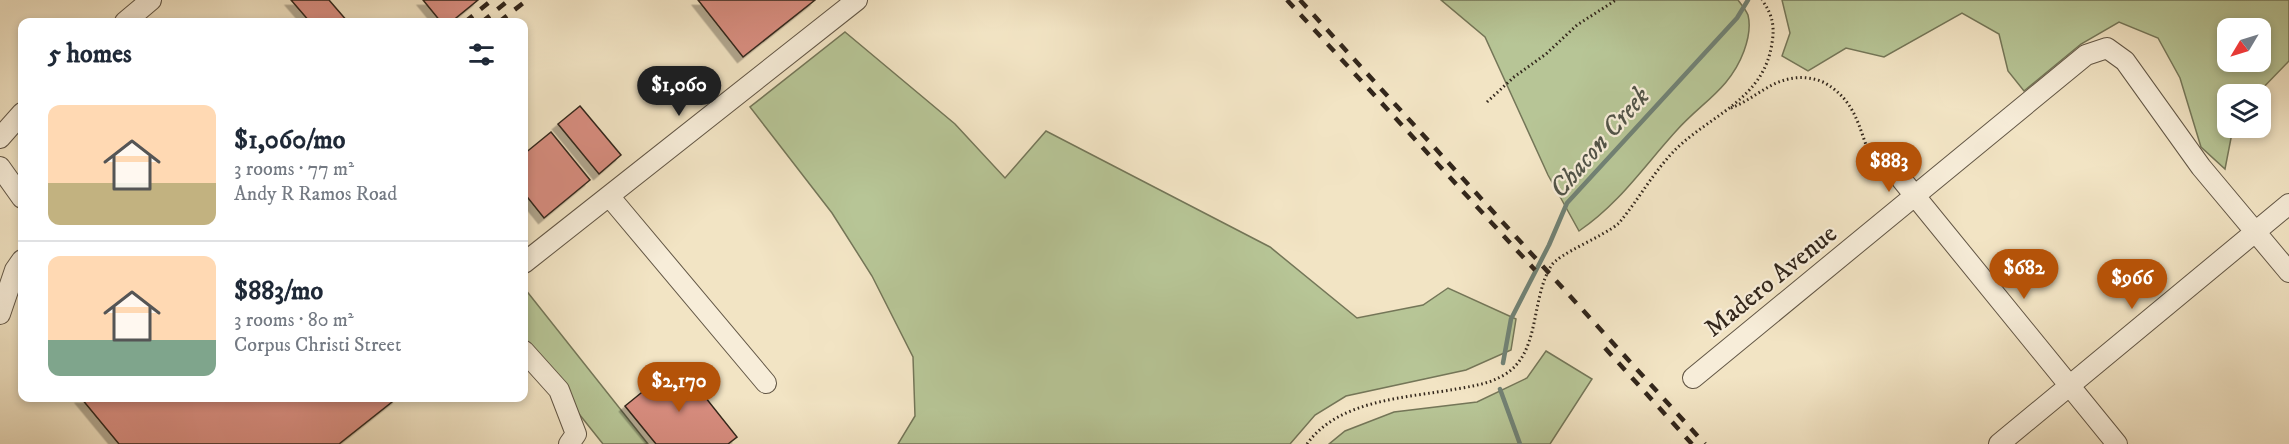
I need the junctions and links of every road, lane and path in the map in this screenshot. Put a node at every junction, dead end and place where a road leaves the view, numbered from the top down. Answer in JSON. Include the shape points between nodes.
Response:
{"nodes":[{"id":1,"x":151,"y":0,"type":"edge"},
{"id":2,"x":857,"y":0,"type":"edge"},
{"id":3,"x":1616,"y":0,"type":"edge"},
{"id":4,"x":1762,"y":0,"type":"edge"},
{"id":5,"x":130,"y":18,"type":"edge"},
{"id":6,"x":1487,"y":102,"type":"dead end"},
{"id":7,"x":1730,"y":108,"type":"junction"},
{"id":8,"x":18,"y":118,"type":"edge"},
{"id":9,"x":0,"y":138,"type":"edge"},
{"id":10,"x":0,"y":167,"type":"edge"},
{"id":11,"x":1898,"y":181,"type":"joint"},
{"id":12,"x":18,"y":192,"type":"edge"},
{"id":13,"x":609,"y":196,"type":"junction"},
{"id":14,"x":1915,"y":196,"type":"junction"},
{"id":15,"x":2289,"y":204,"type":"edge"},
{"id":16,"x":2255,"y":231,"type":"junction"},
{"id":17,"x":528,"y":260,"type":"edge"},
{"id":18,"x":18,"y":266,"type":"edge"},
{"id":19,"x":2289,"y":272,"type":"edge"},
{"id":20,"x":0,"y":314,"type":"edge"},
{"id":21,"x":528,"y":355,"type":"edge"},
{"id":22,"x":1693,"y":378,"type":"dead end"},
{"id":23,"x":766,"y":383,"type":"dead end"},
{"id":24,"x":2070,"y":386,"type":"junction"},
{"id":25,"x":569,"y":444,"type":"edge"},
{"id":26,"x":1307,"y":444,"type":"edge"},
{"id":27,"x":1999,"y":444,"type":"edge"},
{"id":28,"x":2117,"y":444,"type":"edge"}],
"edges":[{"from":1,"to":5,"type":"street"},
{"from":2,"to":13,"type":"street"},
{"from":3,"to":6,"type":"path","via":[[1577,25]]},
{"from":4,"to":7,"type":"path","via":[[1774,23],[1770,60],[1756,83]]},
{"from":7,"to":11,"type":"path","via":[[1784,80],[1799,77],[1820,81],[1848,102],[1876,166],[1883,176]]},
{"from":7,"to":26,"type":"path","via":[[1675,150],[1609,232],[1552,263],[1541,285],[1529,344],[1515,368],[1490,383],[1349,411],[1321,428]]},
{"from":8,"to":9,"type":"street"},
{"from":10,"to":12,"type":"street"},
{"from":11,"to":14,"type":"street"},
{"from":13,"to":17,"type":"street"},
{"from":13,"to":23,"type":"street"},
{"from":14,"to":16,"type":"street","name":"Madero Avenue","via":[[2086,55],[2107,48],[2125,61],[2201,166]]},
{"from":14,"to":22,"type":"street","name":"Madero Avenue"},
{"from":14,"to":24,"type":"street"},
{"from":15,"to":16,"type":"street"},
{"from":16,"to":19,"type":"street"},
{"from":16,"to":24,"type":"street"},
{"from":18,"to":20,"type":"street"},
{"from":21,"to":25,"type":"street","via":[[560,390],[576,434]]},
{"from":24,"to":27,"type":"street"},
{"from":24,"to":28,"type":"street"}]}
